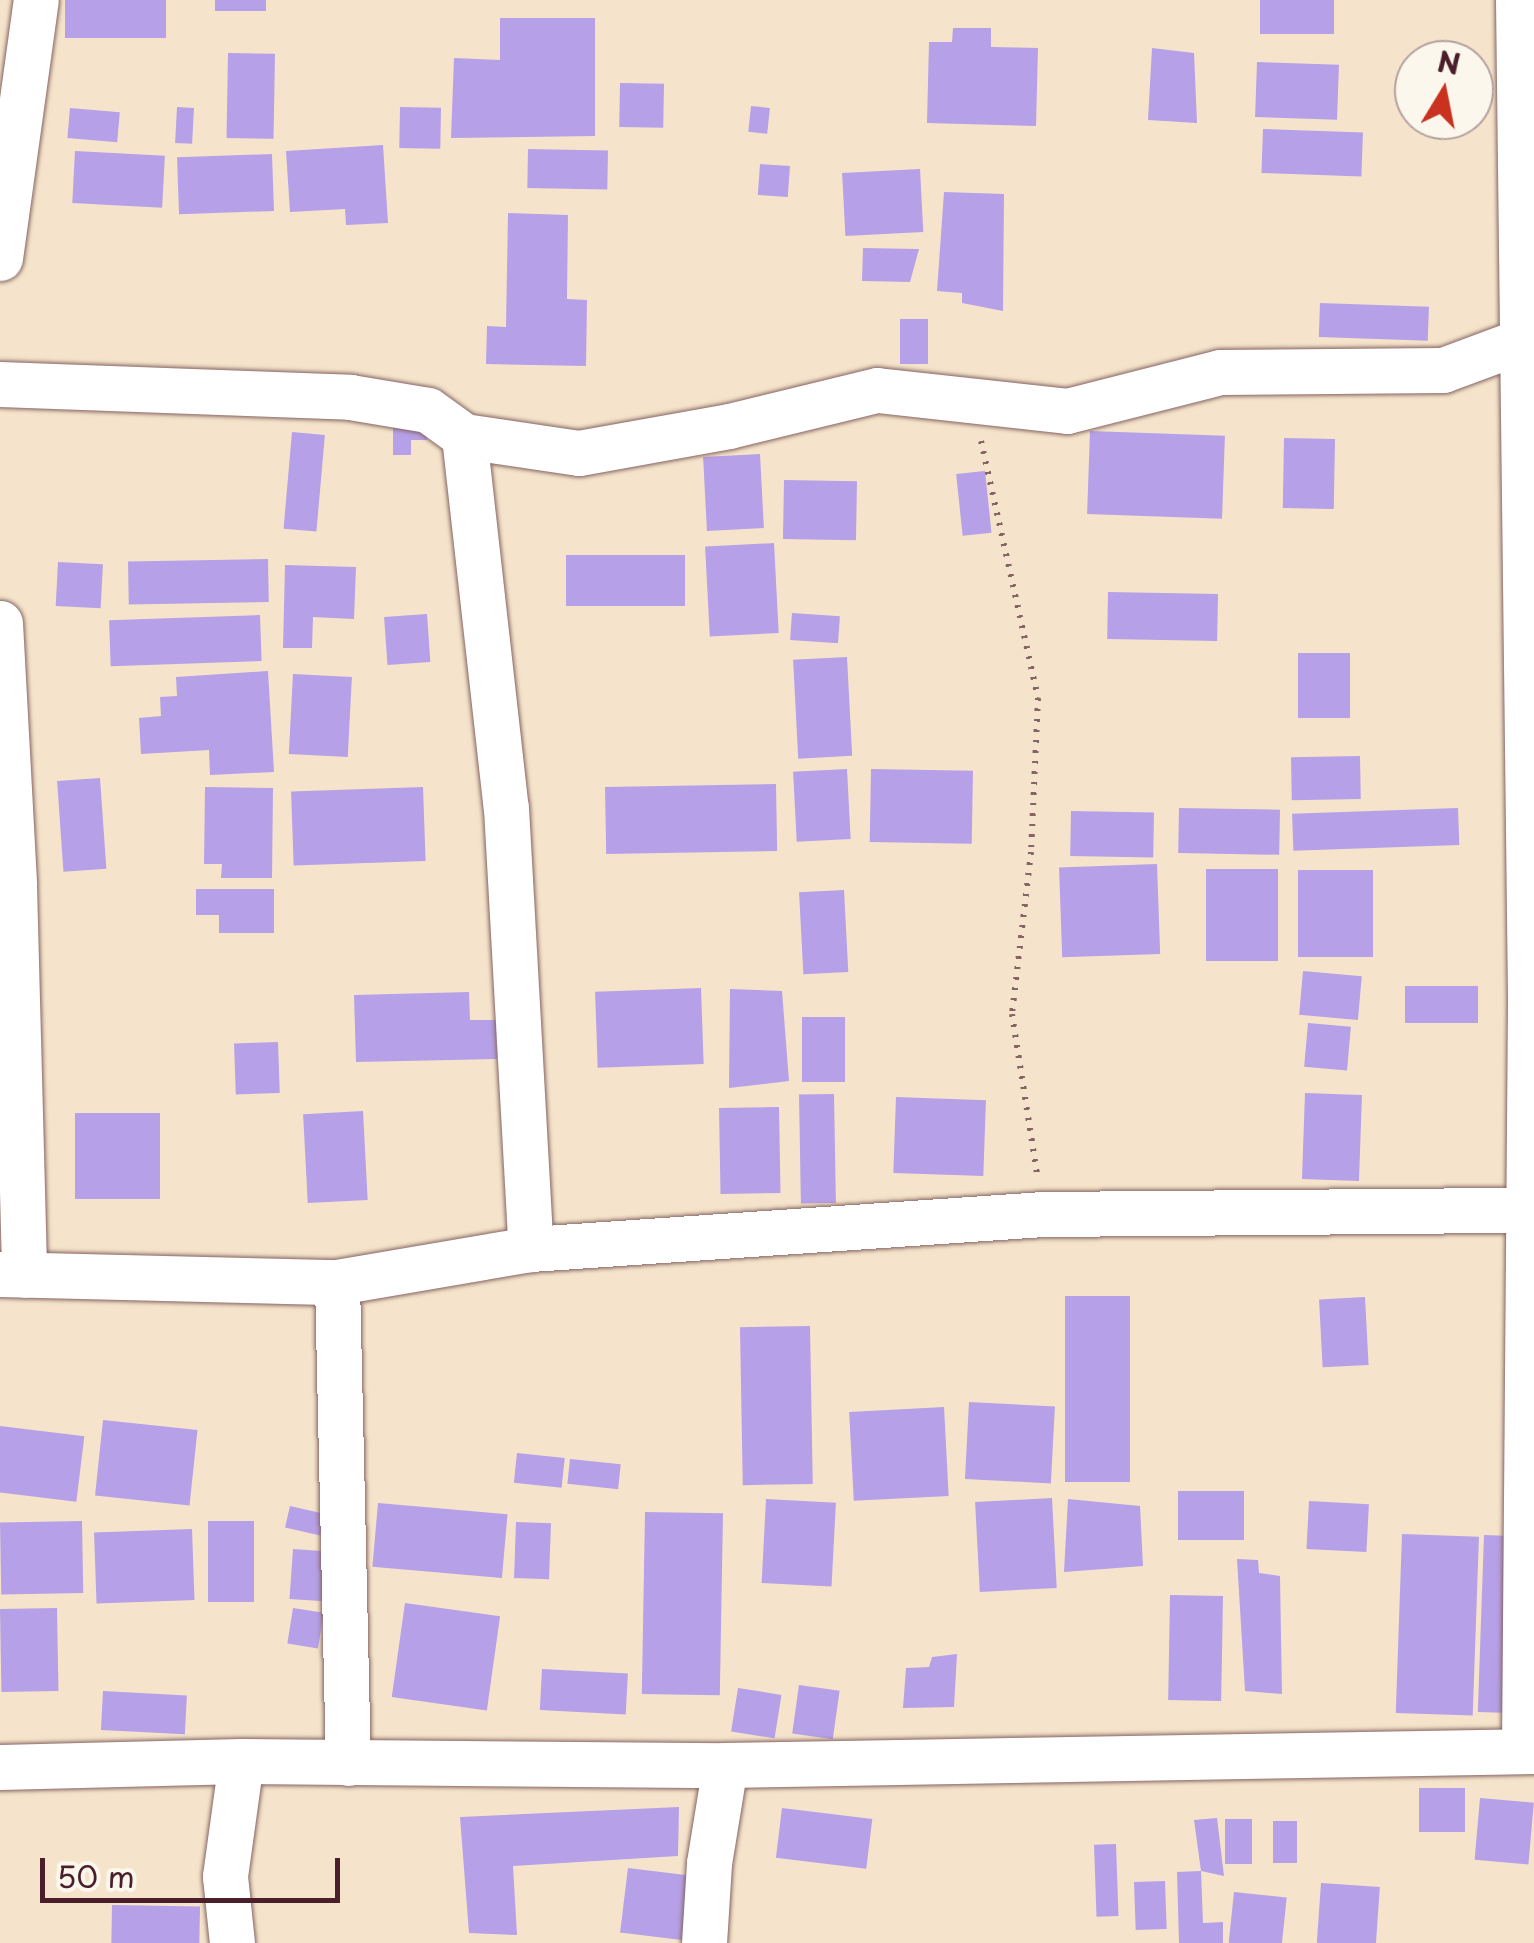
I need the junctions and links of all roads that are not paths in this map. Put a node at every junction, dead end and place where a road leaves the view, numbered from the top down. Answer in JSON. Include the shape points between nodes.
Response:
{"nodes":[{"id":1,"x":36,"y":0,"type":"edge"},
{"id":2,"x":1518,"y":0,"type":"edge"},
{"id":3,"x":0,"y":258,"type":"edge"},
{"id":4,"x":1520,"y":341,"type":"junction"},
{"id":5,"x":0,"y":384,"type":"edge"},
{"id":6,"x":464,"y":436,"type":"junction"},
{"id":7,"x":1528,"y":454,"type":"edge"},
{"id":8,"x":0,"y":623,"type":"edge"},
{"id":9,"x":1532,"y":1001,"type":"edge"},
{"id":10,"x":1526,"y":1210,"type":"junction"},
{"id":11,"x":531,"y":1249,"type":"junction"},
{"id":12,"x":12,"y":1274,"type":"edge"},
{"id":13,"x":337,"y":1282,"type":"junction"},
{"id":14,"x":1529,"y":1751,"type":"edge"},
{"id":15,"x":241,"y":1761,"type":"junction"},
{"id":16,"x":348,"y":1762,"type":"junction"},
{"id":17,"x":725,"y":1765,"type":"junction"},
{"id":18,"x":0,"y":1767,"type":"edge"},
{"id":19,"x":232,"y":1943,"type":"edge"},
{"id":20,"x":704,"y":1943,"type":"edge"}],
"edges":[{"from":1,"to":3,"type":"street"},
{"from":2,"to":4,"type":"street"},
{"from":4,"to":6,"type":"street","via":[[1442,370],[1220,372],[1067,411],[877,390],[579,453]]},
{"from":4,"to":7,"type":"street"},
{"from":5,"to":6,"type":"street","via":[[350,397],[428,410]]},
{"from":6,"to":11,"type":"street","via":[[506,808]]},
{"from":7,"to":9,"type":"street"},
{"from":8,"to":12,"type":"street","via":[[14,885]]},
{"from":9,"to":10,"type":"street"},
{"from":10,"to":11,"type":"street","via":[[1043,1214]]},
{"from":10,"to":14,"type":"street"},
{"from":11,"to":13,"type":"street"},
{"from":12,"to":13,"type":"street"},
{"from":13,"to":16,"type":"street"},
{"from":14,"to":17,"type":"street"},
{"from":15,"to":16,"type":"street"},
{"from":15,"to":18,"type":"street"},
{"from":15,"to":19,"type":"street","via":[[225,1876]]},
{"from":16,"to":17,"type":"street"},
{"from":17,"to":20,"type":"street"}]}
